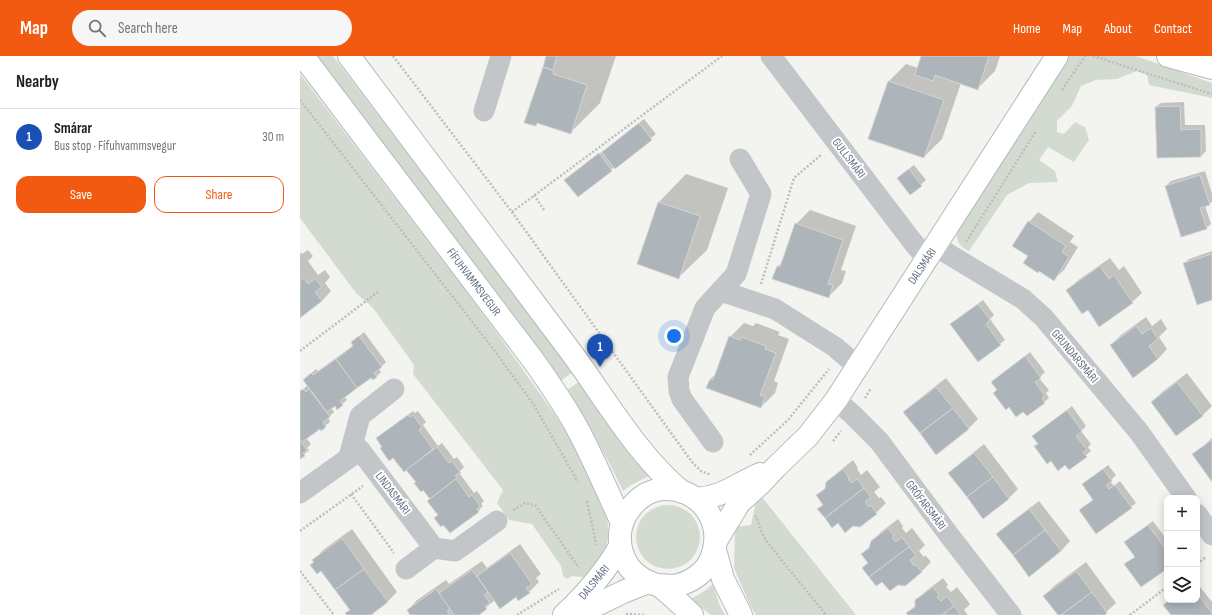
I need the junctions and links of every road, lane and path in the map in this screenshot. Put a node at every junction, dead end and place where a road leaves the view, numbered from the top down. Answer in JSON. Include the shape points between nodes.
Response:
{"nodes":[{"id":1,"x":303,"y":56,"type":"edge"},
{"id":2,"x":350,"y":56,"type":"edge"},
{"id":3,"x":393,"y":56,"type":"edge"},
{"id":4,"x":501,"y":56,"type":"edge"},
{"id":5,"x":722,"y":56,"type":"edge"},
{"id":6,"x":772,"y":56,"type":"edge"},
{"id":7,"x":1057,"y":56,"type":"edge"},
{"id":8,"x":1085,"y":56,"type":"edge"},
{"id":9,"x":1093,"y":56,"type":"edge"},
{"id":10,"x":1168,"y":56,"type":"edge"},
{"id":11,"x":1212,"y":68,"type":"edge"},
{"id":12,"x":1061,"y":92,"type":"dead end"},
{"id":13,"x":1212,"y":94,"type":"edge"},
{"id":14,"x":300,"y":100,"type":"edge"},
{"id":15,"x":484,"y":112,"type":"dead end"},
{"id":16,"x":1037,"y":129,"type":"dead end"},
{"id":17,"x":837,"y":142,"type":"junction"},
{"id":18,"x":740,"y":159,"type":"dead end"},
{"id":19,"x":534,"y":195,"type":"junction"},
{"id":20,"x":544,"y":210,"type":"dead end"},
{"id":21,"x":512,"y":212,"type":"junction"},
{"id":22,"x":931,"y":252,"type":"junction"},
{"id":23,"x":955,"y":258,"type":"junction"},
{"id":24,"x":721,"y":291,"type":"junction"},
{"id":25,"x":378,"y":292,"type":"dead end"},
{"id":26,"x":756,"y":302,"type":"junction"},
{"id":27,"x":300,"y":351,"type":"edge"},
{"id":28,"x":841,"y":352,"type":"junction"},
{"id":29,"x":857,"y":366,"type":"junction"},
{"id":30,"x":873,"y":385,"type":"dead end"},
{"id":31,"x":394,"y":389,"type":"dead end"},
{"id":32,"x":864,"y":398,"type":"dead end"},
{"id":33,"x":836,"y":400,"type":"junction"},
{"id":34,"x":713,"y":442,"type":"dead end"},
{"id":35,"x":350,"y":457,"type":"junction"},
{"id":36,"x":745,"y":460,"type":"dead end"},
{"id":37,"x":776,"y":467,"type":"junction"},
{"id":38,"x":379,"y":474,"type":"junction"},
{"id":39,"x":716,"y":476,"type":"dead end"},
{"id":40,"x":582,"y":488,"type":"dead end"},
{"id":41,"x":300,"y":493,"type":"edge"},
{"id":42,"x":351,"y":494,"type":"junction"},
{"id":43,"x":586,"y":495,"type":"dead end"},
{"id":44,"x":689,"y":495,"type":"junction"},
{"id":45,"x":1184,"y":495,"type":"edge"},
{"id":46,"x":751,"y":514,"type":"dead end"},
{"id":47,"x":1200,"y":518,"type":"edge"},
{"id":48,"x":497,"y":522,"type":"joint"},
{"id":49,"x":622,"y":523,"type":"junction"},
{"id":50,"x":300,"y":531,"type":"edge"},
{"id":51,"x":1212,"y":535,"type":"edge"},
{"id":52,"x":715,"y":545,"type":"junction"},
{"id":53,"x":620,"y":546,"type":"junction"},
{"id":54,"x":434,"y":548,"type":"junction"},
{"id":55,"x":593,"y":548,"type":"dead end"},
{"id":56,"x":1206,"y":557,"type":"dead end"},
{"id":57,"x":1200,"y":562,"type":"edge"},
{"id":58,"x":584,"y":565,"type":"dead end"},
{"id":59,"x":406,"y":569,"type":"joint"},
{"id":60,"x":300,"y":571,"type":"edge"},
{"id":61,"x":653,"y":584,"type":"junction"},
{"id":62,"x":563,"y":587,"type":"dead end"},
{"id":63,"x":1164,"y":589,"type":"edge"},
{"id":64,"x":334,"y":615,"type":"edge"},
{"id":65,"x":517,"y":615,"type":"edge"},
{"id":66,"x":564,"y":615,"type":"edge"},
{"id":67,"x":576,"y":615,"type":"edge"},
{"id":68,"x":623,"y":615,"type":"edge"},
{"id":69,"x":644,"y":615,"type":"edge"},
{"id":70,"x":692,"y":615,"type":"edge"},
{"id":71,"x":742,"y":615,"type":"edge"},
{"id":72,"x":826,"y":615,"type":"edge"},
{"id":73,"x":1011,"y":615,"type":"edge"},
{"id":74,"x":1130,"y":615,"type":"edge"}],
"edges":[{"from":1,"to":49,"type":"main road","name":"FÍFUHVAMMSVEGUR","via":[[533,360],[576,426]]},
{"from":2,"to":44,"type":"main road","via":[[642,452],[668,481]]},
{"from":3,"to":21,"type":"path"},
{"from":4,"to":15,"type":"street"},
{"from":5,"to":19,"type":"path"},
{"from":6,"to":17,"type":"street","name":"GULLSMÁRI"},
{"from":7,"to":22,"type":"main road","name":"DALSMÁRI"},
{"from":8,"to":12,"type":"path"},
{"from":9,"to":13,"type":"path"},
{"from":10,"to":11,"type":"main road"},
{"from":14,"to":40,"type":"path","via":[[534,405]]},
{"from":16,"to":23,"type":"path"},
{"from":17,"to":22,"type":"street","name":"GULLSMÁRI","via":[[912,241]]},
{"from":17,"to":26,"type":"path","via":[[794,178]]},
{"from":18,"to":24,"type":"street","via":[[761,194],[736,274]]},
{"from":19,"to":20,"type":"path"},
{"from":19,"to":21,"type":"path"},
{"from":21,"to":39,"type":"path","via":[[692,462],[701,471]]},
{"from":22,"to":23,"type":"street","name":"GRUNDARSMÁRI"},
{"from":22,"to":29,"type":"main road","name":"DALSMÁRI"},
{"from":23,"to":45,"type":"street","name":"GRUNDARSMÁRI","via":[[1023,299],[1044,318],[1139,432]]},
{"from":24,"to":26,"type":"street"},
{"from":24,"to":34,"type":"street","via":[[705,308],[678,377],[682,399]]},
{"from":25,"to":27,"type":"path"},
{"from":26,"to":28,"type":"street","via":[[775,309]]},
{"from":28,"to":29,"type":"street"},
{"from":28,"to":36,"type":"path","via":[[788,420]]},
{"from":29,"to":33,"type":"main road","name":"DALSMÁRI"},
{"from":30,"to":32,"type":"path"},
{"from":31,"to":35,"type":"street","via":[[360,416]]},
{"from":33,"to":37,"type":"main road","name":"DALSMÁRI","via":[[808,436]]},
{"from":33,"to":73,"type":"street","name":"GRÓFARSMÁRI","via":[[879,441]]},
{"from":35,"to":38,"type":"street","name":"LINDASMÁRI","via":[[360,450]]},
{"from":35,"to":41,"type":"street"},
{"from":37,"to":44,"type":"main road","name":"DALSMÁRI","via":[[707,498]]},
{"from":37,"to":52,"type":"main road","name":"DALSMÁRI","via":[[739,504]]},
{"from":38,"to":42,"type":"path"},
{"from":38,"to":54,"type":"street","name":"LINDASMÁRI"},
{"from":42,"to":50,"type":"path"},
{"from":42,"to":59,"type":"path"},
{"from":43,"to":55,"type":"path","via":[[596,542]]},
{"from":44,"to":49,"type":"main road","via":[[670,490],[657,490],[645,495],[635,502]]},
{"from":44,"to":52,"type":"main road","via":[[705,507],[712,518]]},
{"from":46,"to":72,"type":"path","via":[[757,517],[767,542]]},
{"from":47,"to":51,"type":"street"},
{"from":48,"to":54,"type":"street","via":[[455,551]]},
{"from":48,"to":58,"type":"path","via":[[525,503],[535,505],[580,571]]},
{"from":49,"to":53,"type":"main road"},
{"from":52,"to":61,"type":"main road","via":[[709,563],[700,574],[687,582],[673,586]]},
{"from":52,"to":71,"type":"main road","via":[[723,579]]},
{"from":53,"to":61,"type":"main road","via":[[630,568]]},
{"from":53,"to":66,"type":"main road","name":"DALSMÁRI","via":[[598,580]]},
{"from":54,"to":59,"type":"street"},
{"from":56,"to":57,"type":"path"},
{"from":60,"to":64,"type":"path"},
{"from":61,"to":67,"type":"main road","name":"DALSMÁRI","via":[[624,592]]},
{"from":61,"to":70,"type":"main road"},
{"from":62,"to":65,"type":"path"},
{"from":63,"to":74,"type":"path"},
{"from":68,"to":69,"type":"path"}]}
